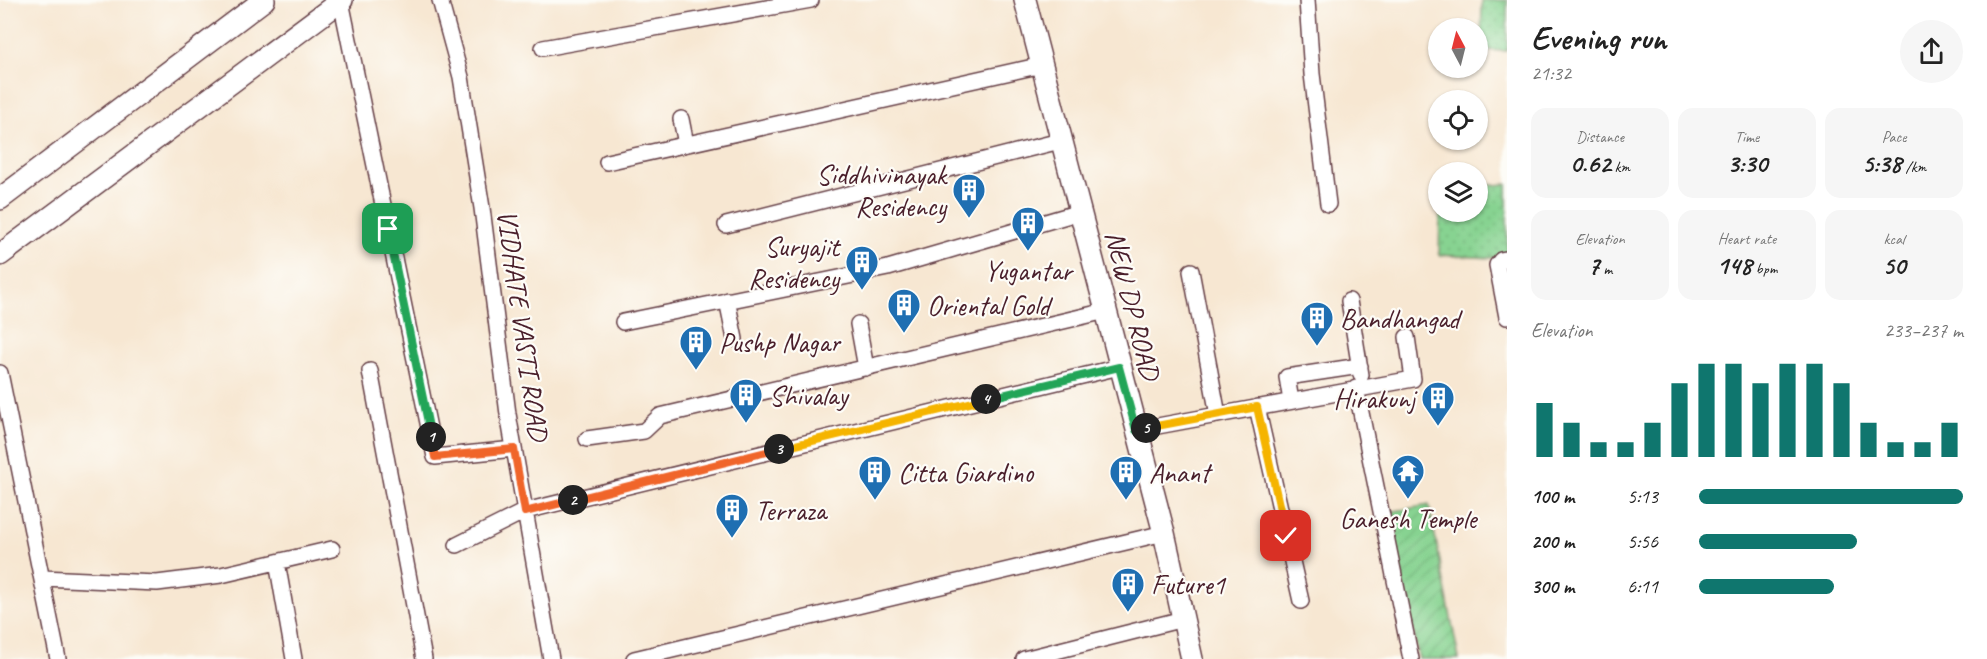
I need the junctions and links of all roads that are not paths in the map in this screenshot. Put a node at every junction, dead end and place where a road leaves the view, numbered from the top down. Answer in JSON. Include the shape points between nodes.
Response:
{"nodes":[{"id":1,"x":264,"y":0,"type":"edge"},
{"id":2,"x":342,"y":0,"type":"edge"},
{"id":3,"x":440,"y":0,"type":"edge"},
{"id":4,"x":811,"y":0,"type":"edge"},
{"id":5,"x":1025,"y":0,"type":"edge"},
{"id":6,"x":1306,"y":0,"type":"edge"},
{"id":7,"x":543,"y":48,"type":"dead end"},
{"id":8,"x":1042,"y":65,"type":"junction"},
{"id":9,"x":681,"y":119,"type":"dead end"},
{"id":10,"x":1060,"y":141,"type":"junction"},
{"id":11,"x":686,"y":144,"type":"junction"},
{"id":12,"x":607,"y":162,"type":"dead end"},
{"id":13,"x":0,"y":199,"type":"edge"},
{"id":14,"x":1328,"y":204,"type":"dead end"},
{"id":15,"x":1080,"y":212,"type":"junction"},
{"id":16,"x":726,"y":225,"type":"dead end"},
{"id":17,"x":0,"y":255,"type":"edge"},
{"id":18,"x":1507,"y":259,"type":"edge"},
{"id":19,"x":1191,"y":271,"type":"dead end"},
{"id":20,"x":728,"y":300,"type":"junction"},
{"id":21,"x":1348,"y":301,"type":"dead end"},
{"id":22,"x":1106,"y":311,"type":"junction"},
{"id":23,"x":1507,"y":317,"type":"edge"},
{"id":24,"x":623,"y":322,"type":"dead end"},
{"id":25,"x":858,"y":324,"type":"dead end"},
{"id":26,"x":1407,"y":337,"type":"dead end"},
{"id":27,"x":735,"y":339,"type":"dead end"},
{"id":28,"x":1360,"y":366,"type":"junction"},
{"id":29,"x":1119,"y":367,"type":"junction"},
{"id":30,"x":866,"y":368,"type":"junction"},
{"id":31,"x":370,"y":371,"type":"dead end"},
{"id":32,"x":0,"y":373,"type":"edge"},
{"id":33,"x":1359,"y":388,"type":"junction"},
{"id":34,"x":1291,"y":400,"type":"junction"},
{"id":35,"x":1257,"y":407,"type":"junction"},
{"id":36,"x":1218,"y":415,"type":"junction"},
{"id":37,"x":1136,"y":430,"type":"junction"},
{"id":38,"x":587,"y":439,"type":"dead end"},
{"id":39,"x":514,"y":449,"type":"junction"},
{"id":40,"x":525,"y":512,"type":"junction"},
{"id":41,"x":1164,"y":533,"type":"junction"},
{"id":42,"x":457,"y":545,"type":"dead end"},
{"id":43,"x":332,"y":549,"type":"dead end"},
{"id":44,"x":277,"y":562,"type":"junction"},
{"id":45,"x":42,"y":578,"type":"junction"},
{"id":46,"x":1301,"y":601,"type":"dead end"},
{"id":47,"x":1183,"y":619,"type":"junction"},
{"id":48,"x":58,"y":659,"type":"edge"},
{"id":49,"x":294,"y":659,"type":"edge"},
{"id":50,"x":424,"y":659,"type":"edge"},
{"id":51,"x":551,"y":659,"type":"edge"},
{"id":52,"x":634,"y":659,"type":"edge"},
{"id":53,"x":1024,"y":659,"type":"edge"},
{"id":54,"x":1192,"y":659,"type":"edge"},
{"id":55,"x":1411,"y":659,"type":"edge"}],
"edges":[{"from":1,"to":13,"type":"main road"},
{"from":2,"to":17,"type":"main road"},
{"from":2,"to":39,"type":"street","via":[[435,457]]},
{"from":3,"to":39,"type":"street","name":"VIDHATE VASTI ROAD","via":[[461,77]]},
{"from":4,"to":7,"type":"street"},
{"from":5,"to":8,"type":"main road","name":"NEW DP ROAD"},
{"from":6,"to":14,"type":"street"},
{"from":8,"to":10,"type":"main road","name":"NEW DP ROAD"},
{"from":8,"to":11,"type":"street"},
{"from":9,"to":11,"type":"street"},
{"from":10,"to":15,"type":"main road","name":"NEW DP ROAD"},
{"from":10,"to":16,"type":"street"},
{"from":11,"to":12,"type":"street"},
{"from":15,"to":20,"type":"street","via":[[888,268]]},
{"from":15,"to":22,"type":"main road","name":"NEW DP ROAD"},
{"from":18,"to":23,"type":"street","via":[[1497,265]]},
{"from":19,"to":36,"type":"street"},
{"from":20,"to":24,"type":"street"},
{"from":20,"to":27,"type":"street"},
{"from":21,"to":28,"type":"street"},
{"from":22,"to":29,"type":"main road","name":"NEW DP ROAD"},
{"from":22,"to":30,"type":"street"},
{"from":25,"to":30,"type":"street"},
{"from":26,"to":33,"type":"street","via":[[1413,380]]},
{"from":28,"to":33,"type":"street"},
{"from":28,"to":34,"type":"street","via":[[1287,377]]},
{"from":29,"to":37,"type":"main road","name":"NEW DP ROAD"},
{"from":29,"to":40,"type":"street"},
{"from":30,"to":38,"type":"street","via":[[660,416],[644,431]]},
{"from":31,"to":50,"type":"street"},
{"from":32,"to":45,"type":"street"},
{"from":33,"to":34,"type":"street"},
{"from":33,"to":55,"type":"street"},
{"from":34,"to":35,"type":"street"},
{"from":35,"to":36,"type":"street"},
{"from":35,"to":46,"type":"street"},
{"from":36,"to":37,"type":"street"},
{"from":37,"to":41,"type":"main road","name":"NEW DP ROAD"},
{"from":39,"to":40,"type":"street","name":"VIDHATE VASTI ROAD"},
{"from":40,"to":42,"type":"street"},
{"from":40,"to":51,"type":"street","name":"VIDHATE VASTI ROAD"},
{"from":41,"to":47,"type":"main road","name":"NEW DP ROAD"},
{"from":41,"to":52,"type":"street"},
{"from":43,"to":44,"type":"street"},
{"from":44,"to":45,"type":"street","via":[[221,575],[157,583]]},
{"from":44,"to":49,"type":"street"},
{"from":45,"to":48,"type":"street"},
{"from":47,"to":53,"type":"street"},
{"from":47,"to":54,"type":"main road","name":"NEW DP ROAD"}]}
